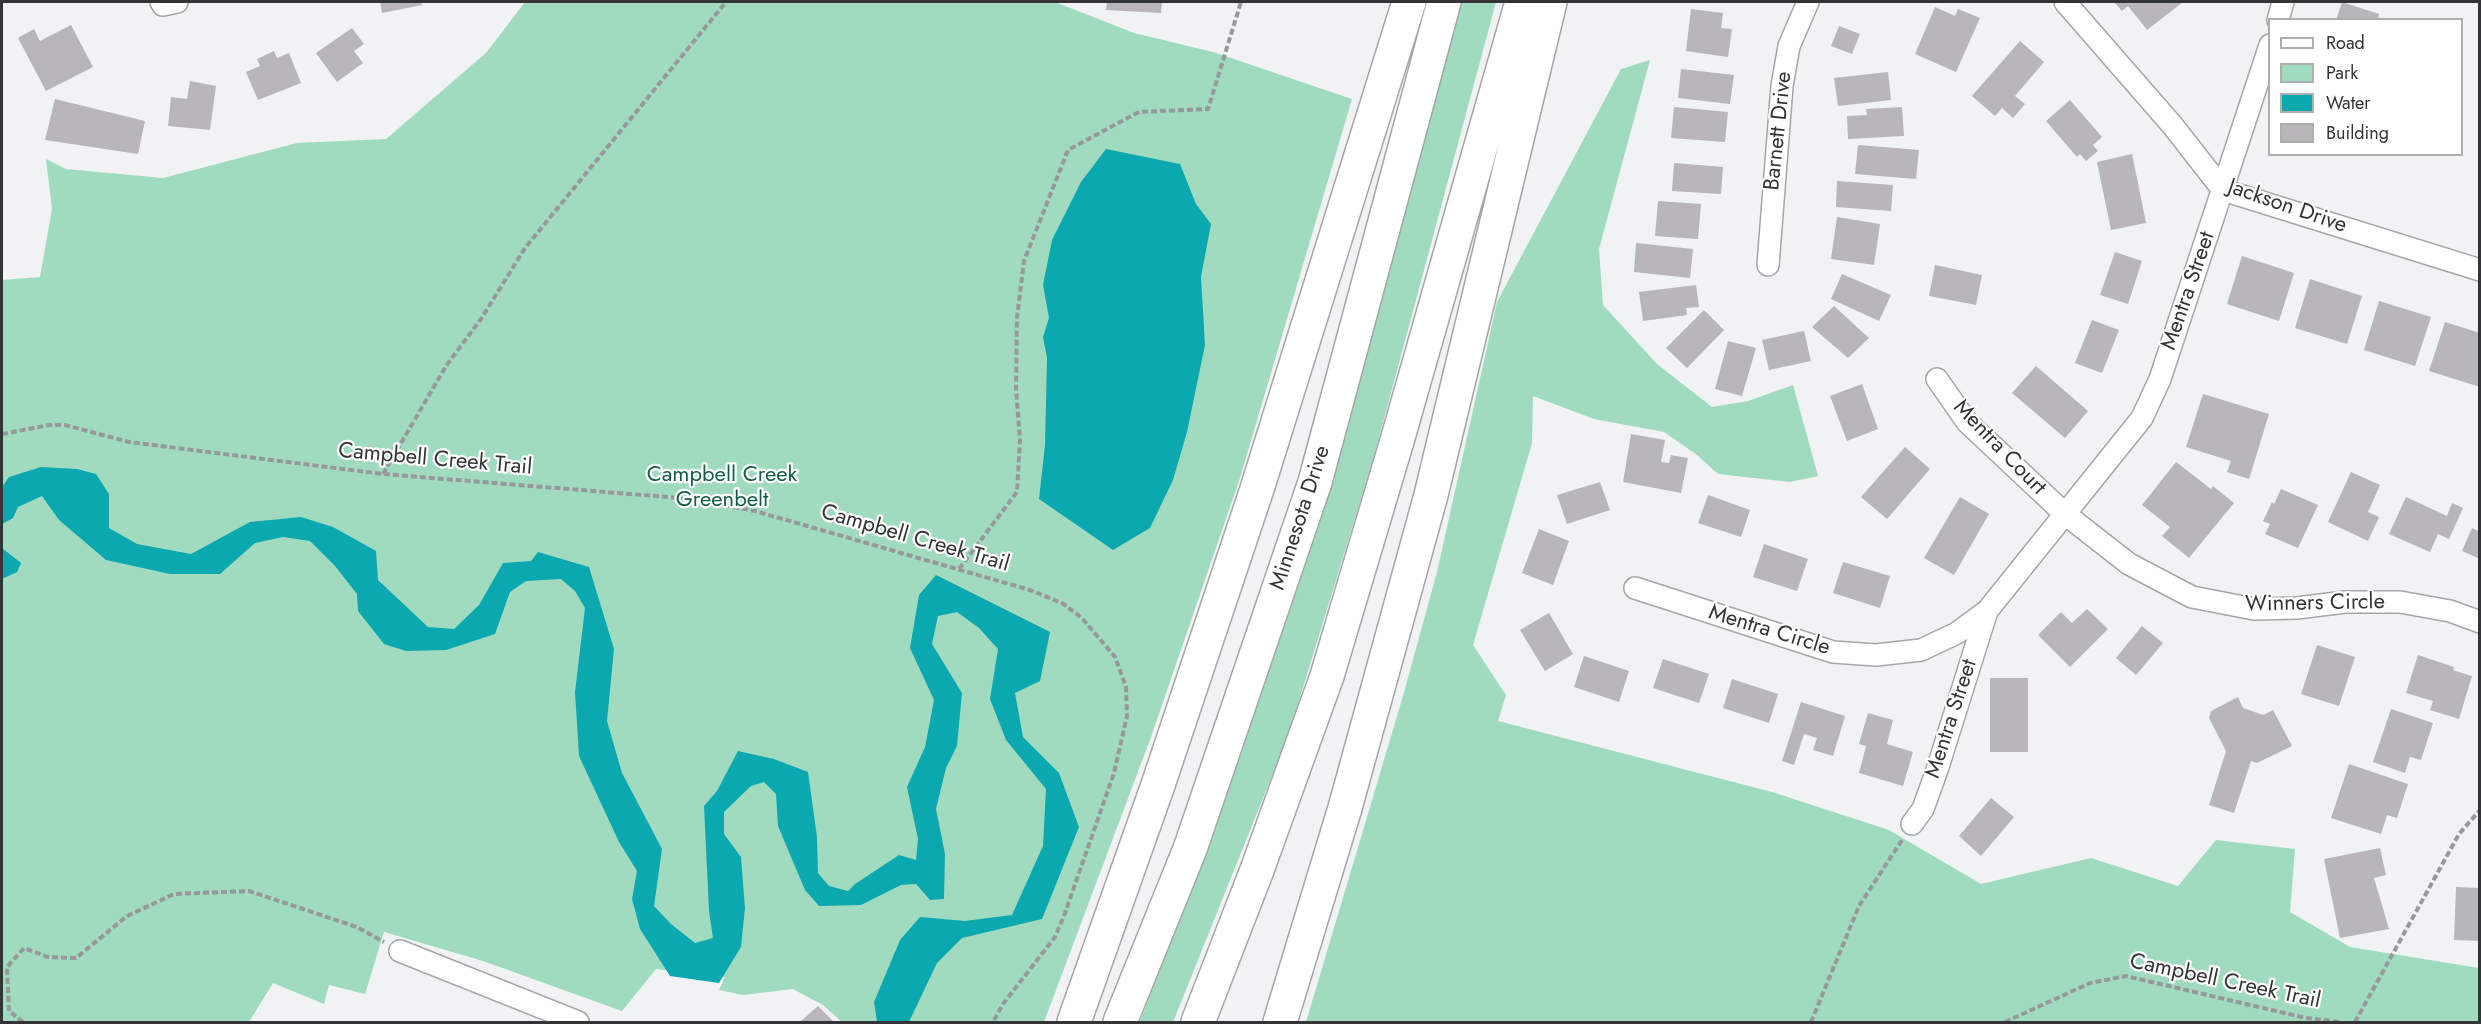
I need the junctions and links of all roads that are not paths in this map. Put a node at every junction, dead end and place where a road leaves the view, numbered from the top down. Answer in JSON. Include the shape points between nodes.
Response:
{"nodes":[{"id":1,"x":161,"y":2,"type":"edge"},
{"id":2,"x":177,"y":2,"type":"edge"},
{"id":3,"x":1409,"y":2,"type":"edge"},
{"id":4,"x":1444,"y":2,"type":"edge"},
{"id":5,"x":1522,"y":2,"type":"edge"},
{"id":6,"x":1550,"y":2,"type":"edge"},
{"id":7,"x":1808,"y":2,"type":"edge"},
{"id":8,"x":2065,"y":2,"type":"edge"},
{"id":9,"x":2283,"y":2,"type":"edge"},
{"id":10,"x":2279,"y":18,"type":"edge"},
{"id":11,"x":2268,"y":51,"type":"edge"},
{"id":12,"x":2223,"y":190,"type":"junction"},
{"id":13,"x":1768,"y":265,"type":"dead end"},
{"id":14,"x":2480,"y":270,"type":"edge"},
{"id":15,"x":1937,"y":379,"type":"dead end"},
{"id":16,"x":2065,"y":514,"type":"junction"},
{"id":17,"x":1635,"y":588,"type":"dead end"},
{"id":18,"x":1987,"y":611,"type":"junction"},
{"id":19,"x":2480,"y":622,"type":"edge"},
{"id":20,"x":1912,"y":824,"type":"road end"},
{"id":21,"x":400,"y":951,"type":"road end"},
{"id":22,"x":1075,"y":1020,"type":"edge"},
{"id":23,"x":578,"y":1023,"type":"edge"},
{"id":24,"x":1120,"y":1023,"type":"edge"},
{"id":25,"x":1198,"y":1023,"type":"edge"},
{"id":26,"x":1280,"y":1023,"type":"edge"}],
"edges":[{"from":1,"to":2,"type":"street"},
{"from":3,"to":22,"type":"highway","via":[[1253,500]]},
{"from":4,"to":24,"type":"highway","name":"Minnesota Drive","via":[[1315,482],[1190,849]]},
{"from":5,"to":25,"type":"highway","via":[[1327,676]]},
{"from":6,"to":26,"type":"highway","via":[[1431,495],[1345,808]]},
{"from":7,"to":13,"type":"street","name":"Barnett Drive","via":[[1789,46],[1782,86]]},
{"from":8,"to":12,"type":"street","name":"Jackson Drive"},
{"from":9,"to":10,"type":"street"},
{"from":11,"to":12,"type":"street","name":"Mentra Street"},
{"from":12,"to":14,"type":"street","name":"Jackson Drive"},
{"from":12,"to":16,"type":"street","name":"Mentra Street","via":[[2160,379],[2142,418]]},
{"from":15,"to":16,"type":"street","name":"Mentra Court","via":[[1967,422]]},
{"from":16,"to":18,"type":"street","name":"Mentra Circle"},
{"from":16,"to":19,"type":"street","name":"Winners Circle","via":[[2129,564],[2193,597],[2254,609],[2400,602],[2450,611]]},
{"from":17,"to":18,"type":"street","name":"Mentra Circle","via":[[1833,652],[1876,655],[1921,650],[1957,633]]},
{"from":18,"to":20,"type":"street","name":"Mentra Street","via":[[1923,809]]},
{"from":21,"to":23,"type":"street"}]}
